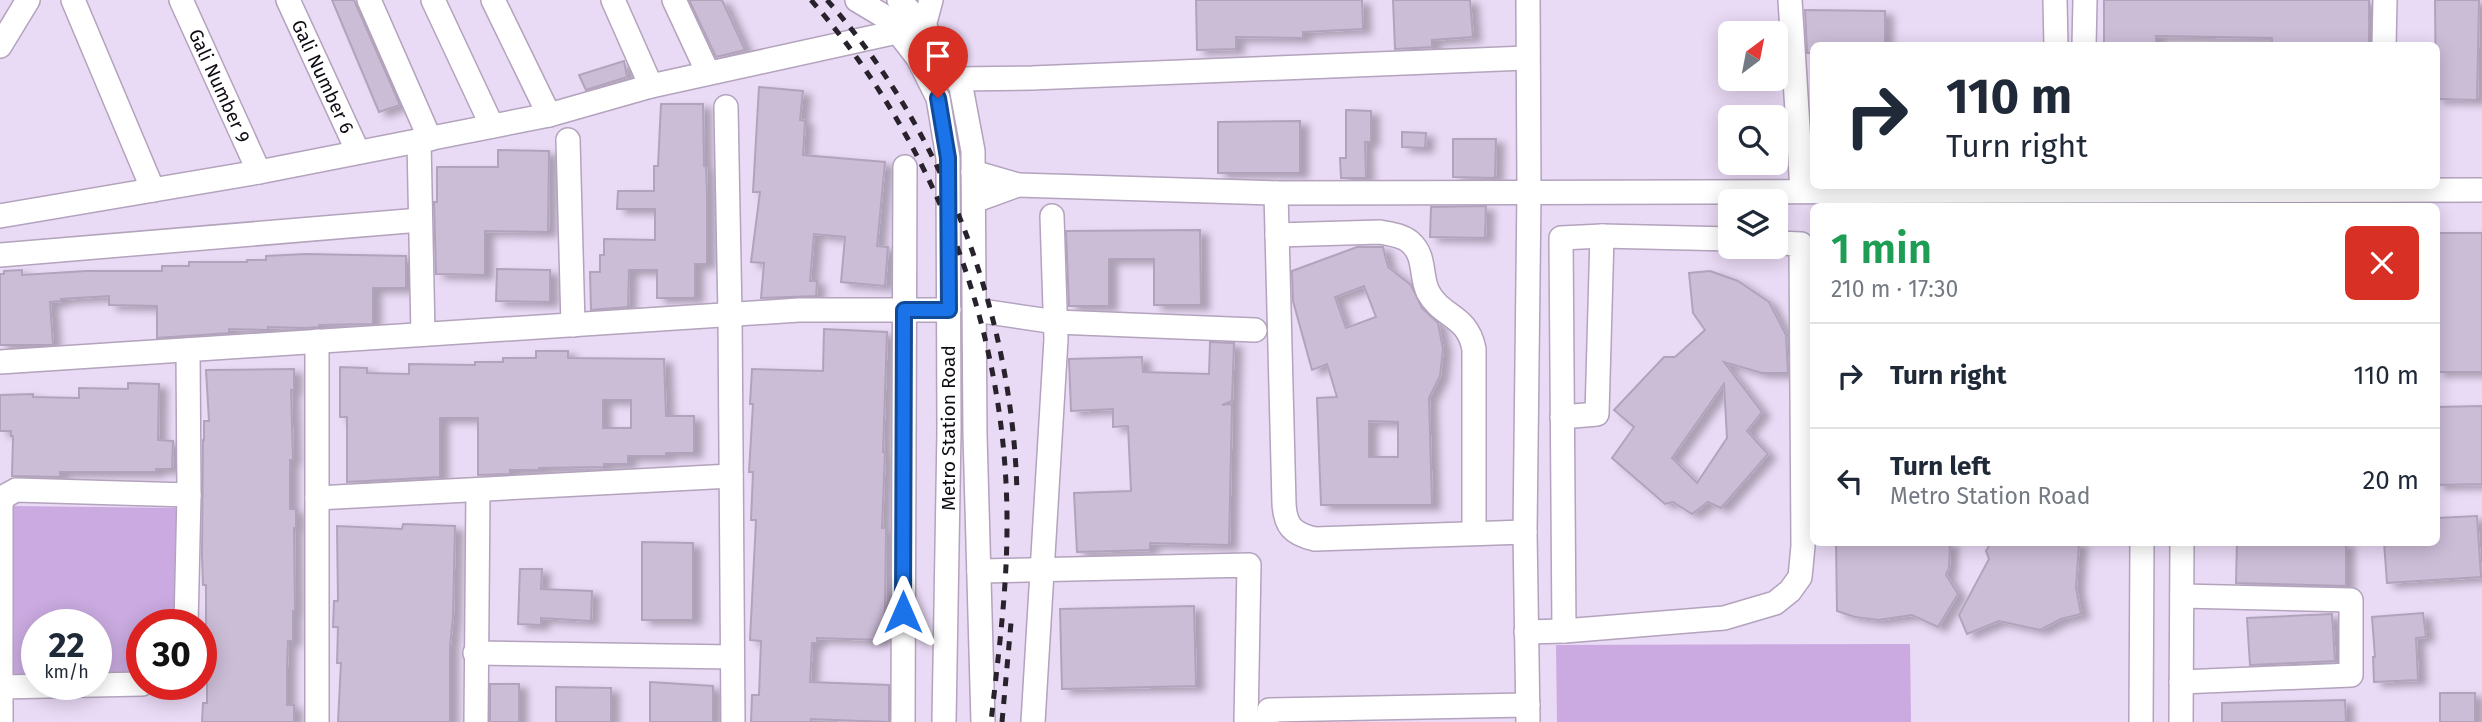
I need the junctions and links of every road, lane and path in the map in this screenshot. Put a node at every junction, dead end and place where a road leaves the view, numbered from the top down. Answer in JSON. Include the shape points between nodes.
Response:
{"nodes":[{"id":1,"x":28,"y":0,"type":"edge"},
{"id":2,"x":73,"y":0,"type":"edge"},
{"id":3,"x":181,"y":0,"type":"edge"},
{"id":4,"x":288,"y":0,"type":"edge"},
{"id":5,"x":369,"y":0,"type":"edge"},
{"id":6,"x":433,"y":0,"type":"edge"},
{"id":7,"x":493,"y":0,"type":"edge"},
{"id":8,"x":613,"y":0,"type":"edge"},
{"id":9,"x":674,"y":0,"type":"edge"},
{"id":10,"x":857,"y":0,"type":"edge"},
{"id":11,"x":899,"y":0,"type":"edge"},
{"id":12,"x":932,"y":0,"type":"edge"},
{"id":13,"x":1528,"y":0,"type":"edge"},
{"id":14,"x":1790,"y":0,"type":"edge"},
{"id":15,"x":2055,"y":0,"type":"edge"},
{"id":16,"x":2085,"y":0,"type":"edge"},
{"id":17,"x":2385,"y":0,"type":"edge"},
{"id":18,"x":924,"y":26,"type":"junction"},
{"id":19,"x":899,"y":32,"type":"junction"},
{"id":20,"x":2056,"y":42,"type":"edge"},
{"id":21,"x":2084,"y":42,"type":"edge"},
{"id":22,"x":2384,"y":42,"type":"edge"},
{"id":23,"x":0,"y":46,"type":"edge"},
{"id":24,"x":1527,"y":58,"type":"junction"},
{"id":25,"x":708,"y":73,"type":"junction"},
{"id":26,"x":956,"y":79,"type":"junction"},
{"id":27,"x":651,"y":86,"type":"junction"},
{"id":28,"x":726,"y":107,"type":"dead end"},
{"id":29,"x":549,"y":115,"type":"junction"},
{"id":30,"x":492,"y":126,"type":"junction"},
{"id":31,"x":424,"y":140,"type":"junction"},
{"id":32,"x":568,"y":140,"type":"dead end"},
{"id":33,"x":358,"y":152,"type":"junction"},
{"id":34,"x":905,"y":167,"type":"dead end"},
{"id":35,"x":259,"y":172,"type":"junction"},
{"id":36,"x":973,"y":172,"type":"junction"},
{"id":37,"x":1018,"y":185,"type":"junction"},
{"id":38,"x":1973,"y":189,"type":"edge"},
{"id":39,"x":2067,"y":189,"type":"edge"},
{"id":40,"x":153,"y":190,"type":"junction"},
{"id":41,"x":2482,"y":190,"type":"edge"},
{"id":42,"x":1802,"y":191,"type":"junction"},
{"id":43,"x":1529,"y":192,"type":"junction"},
{"id":44,"x":1276,"y":193,"type":"junction"},
{"id":45,"x":2185,"y":198,"type":"edge"},
{"id":46,"x":2142,"y":199,"type":"edge"},
{"id":47,"x":974,"y":201,"type":"junction"},
{"id":48,"x":0,"y":216,"type":"edge"},
{"id":49,"x":1052,"y":216,"type":"dead end"},
{"id":50,"x":420,"y":220,"type":"junction"},
{"id":51,"x":1277,"y":235,"type":"junction"},
{"id":52,"x":1602,"y":236,"type":"junction"},
{"id":53,"x":1718,"y":239,"type":"edge"},
{"id":54,"x":1788,"y":243,"type":"edge"},
{"id":55,"x":0,"y":255,"type":"edge"},
{"id":56,"x":904,"y":310,"type":"junction"},
{"id":57,"x":949,"y":310,"type":"junction"},
{"id":58,"x":975,"y":310,"type":"junction"},
{"id":59,"x":730,"y":315,"type":"junction"},
{"id":60,"x":1056,"y":322,"type":"junction"},
{"id":61,"x":573,"y":325,"type":"junction"},
{"id":62,"x":1255,"y":330,"type":"dead end"},
{"id":63,"x":423,"y":334,"type":"junction"},
{"id":64,"x":317,"y":341,"type":"junction"},
{"id":65,"x":188,"y":349,"type":"junction"},
{"id":66,"x":0,"y":362,"type":"edge"},
{"id":67,"x":1562,"y":417,"type":"junction"},
{"id":68,"x":731,"y":476,"type":"junction"},
{"id":69,"x":478,"y":490,"type":"junction"},
{"id":70,"x":189,"y":495,"type":"junction"},
{"id":71,"x":317,"y":498,"type":"junction"},
{"id":72,"x":1525,"y":532,"type":"junction"},
{"id":73,"x":1474,"y":533,"type":"junction"},
{"id":74,"x":2142,"y":546,"type":"edge"},
{"id":75,"x":2182,"y":546,"type":"edge"},
{"id":76,"x":979,"y":570,"type":"junction"},
{"id":77,"x":1042,"y":570,"type":"junction"},
{"id":78,"x":2182,"y":596,"type":"junction"},
{"id":79,"x":186,"y":609,"type":"edge"},
{"id":80,"x":1564,"y":631,"type":"junction"},
{"id":81,"x":1526,"y":632,"type":"junction"},
{"id":82,"x":475,"y":653,"type":"junction"},
{"id":83,"x":732,"y":657,"type":"junction"},
{"id":84,"x":2181,"y":682,"type":"junction"},
{"id":85,"x":126,"y":684,"type":"edge"},
{"id":86,"x":1,"y":687,"type":"edge"},
{"id":87,"x":1528,"y":713,"type":"edge"},
{"id":88,"x":1,"y":722,"type":"edge"},
{"id":89,"x":317,"y":722,"type":"edge"},
{"id":90,"x":476,"y":722,"type":"edge"},
{"id":91,"x":733,"y":722,"type":"edge"},
{"id":92,"x":903,"y":722,"type":"edge"},
{"id":93,"x":944,"y":722,"type":"edge"},
{"id":94,"x":983,"y":722,"type":"edge"},
{"id":95,"x":1033,"y":722,"type":"edge"},
{"id":96,"x":1246,"y":722,"type":"edge"},
{"id":97,"x":1267,"y":722,"type":"edge"},
{"id":98,"x":2141,"y":722,"type":"edge"},
{"id":99,"x":2181,"y":722,"type":"edge"}],
"edges":[{"from":1,"to":23,"type":"street"},
{"from":2,"to":40,"type":"street"},
{"from":3,"to":35,"type":"street","name":"Gali Number 9"},
{"from":4,"to":33,"type":"street","name":"Gali Number 6"},
{"from":5,"to":31,"type":"street"},
{"from":6,"to":30,"type":"street"},
{"from":7,"to":29,"type":"street"},
{"from":8,"to":27,"type":"street"},
{"from":9,"to":25,"type":"street"},
{"from":10,"to":19,"type":"street","name":"Metro Station Road","via":[[887,18]]},
{"from":11,"to":18,"type":"street","name":"Metro Station Road"},
{"from":12,"to":18,"type":"street"},
{"from":13,"to":24,"type":"street"},
{"from":14,"to":42,"type":"street"},
{"from":15,"to":20,"type":"street"},
{"from":16,"to":21,"type":"street"},
{"from":17,"to":22,"type":"street"},
{"from":18,"to":19,"type":"street"},
{"from":18,"to":26,"type":"street","name":"Metro Station Road"},
{"from":19,"to":25,"type":"street"},
{"from":19,"to":57,"type":"street","name":"Metro Station Road","via":[[938,98],[948,158]]},
{"from":24,"to":26,"type":"street"},
{"from":24,"to":43,"type":"street"},
{"from":25,"to":27,"type":"street"},
{"from":26,"to":36,"type":"street","name":"Metro Station Road","via":[[973,151]]},
{"from":27,"to":29,"type":"street"},
{"from":28,"to":59,"type":"street"},
{"from":29,"to":30,"type":"street"},
{"from":30,"to":31,"type":"street"},
{"from":31,"to":33,"type":"street"},
{"from":31,"to":50,"type":"street"},
{"from":32,"to":61,"type":"street"},
{"from":33,"to":35,"type":"street"},
{"from":34,"to":56,"type":"street"},
{"from":35,"to":40,"type":"street"},
{"from":36,"to":37,"type":"street"},
{"from":36,"to":47,"type":"street","name":"Metro Station Road"},
{"from":37,"to":44,"type":"street"},
{"from":37,"to":47,"type":"street"},
{"from":38,"to":42,"type":"street"},
{"from":39,"to":46,"type":"street"},
{"from":40,"to":48,"type":"street"},
{"from":41,"to":45,"type":"street"},
{"from":42,"to":43,"type":"street"},
{"from":43,"to":44,"type":"street"},
{"from":43,"to":72,"type":"street"},
{"from":44,"to":51,"type":"street"},
{"from":45,"to":46,"type":"street"},
{"from":47,"to":58,"type":"street","name":"Metro Station Road"},
{"from":49,"to":60,"type":"street"},
{"from":50,"to":55,"type":"street"},
{"from":50,"to":63,"type":"street"},
{"from":51,"to":73,"type":"street","via":[[1396,235],[1419,253],[1429,293],[1472,336]]},
{"from":51,"to":73,"type":"street","via":[[1284,503],[1289,528],[1315,539]]},
{"from":52,"to":53,"type":"street"},
{"from":52,"to":67,"type":"street","via":[[1597,414]]},
{"from":52,"to":67,"type":"street","via":[[1561,239]]},
{"from":54,"to":80,"type":"street","via":[[1801,244],[1800,577],[1775,603],[1724,618]]},
{"from":56,"to":57,"type":"street"},
{"from":56,"to":59,"type":"street"},
{"from":56,"to":92,"type":"street"},
{"from":57,"to":93,"type":"street","name":"Metro Station Road"},
{"from":58,"to":60,"type":"street"},
{"from":58,"to":76,"type":"street","name":"Metro Station Road"},
{"from":59,"to":61,"type":"street"},
{"from":59,"to":68,"type":"street"},
{"from":60,"to":62,"type":"street"},
{"from":60,"to":77,"type":"street"},
{"from":61,"to":63,"type":"street"},
{"from":63,"to":64,"type":"street"},
{"from":64,"to":65,"type":"street"},
{"from":64,"to":71,"type":"street"},
{"from":65,"to":66,"type":"street"},
{"from":65,"to":70,"type":"street"},
{"from":67,"to":80,"type":"street"},
{"from":68,"to":69,"type":"street"},
{"from":68,"to":83,"type":"street"},
{"from":69,"to":71,"type":"street"},
{"from":69,"to":82,"type":"street"},
{"from":70,"to":79,"type":"street"},
{"from":70,"to":86,"type":"street","via":[[16,490],[5,496],[1,503]]},
{"from":71,"to":89,"type":"street"},
{"from":72,"to":73,"type":"street"},
{"from":72,"to":81,"type":"street"},
{"from":74,"to":98,"type":"street"},
{"from":75,"to":78,"type":"street"},
{"from":76,"to":77,"type":"street"},
{"from":76,"to":94,"type":"street","name":"Metro Station Road"},
{"from":77,"to":95,"type":"street"},
{"from":77,"to":96,"type":"street","via":[[1249,565]]},
{"from":78,"to":84,"type":"street"},
{"from":78,"to":84,"type":"street","via":[[2351,600],[2351,676]]},
{"from":80,"to":81,"type":"street"},
{"from":81,"to":87,"type":"street"},
{"from":82,"to":83,"type":"street"},
{"from":82,"to":90,"type":"street"},
{"from":83,"to":91,"type":"street"},
{"from":84,"to":99,"type":"street"},
{"from":85,"to":86,"type":"street"},
{"from":86,"to":88,"type":"street"},
{"from":87,"to":97,"type":"street","via":[[1269,710]]}]}
